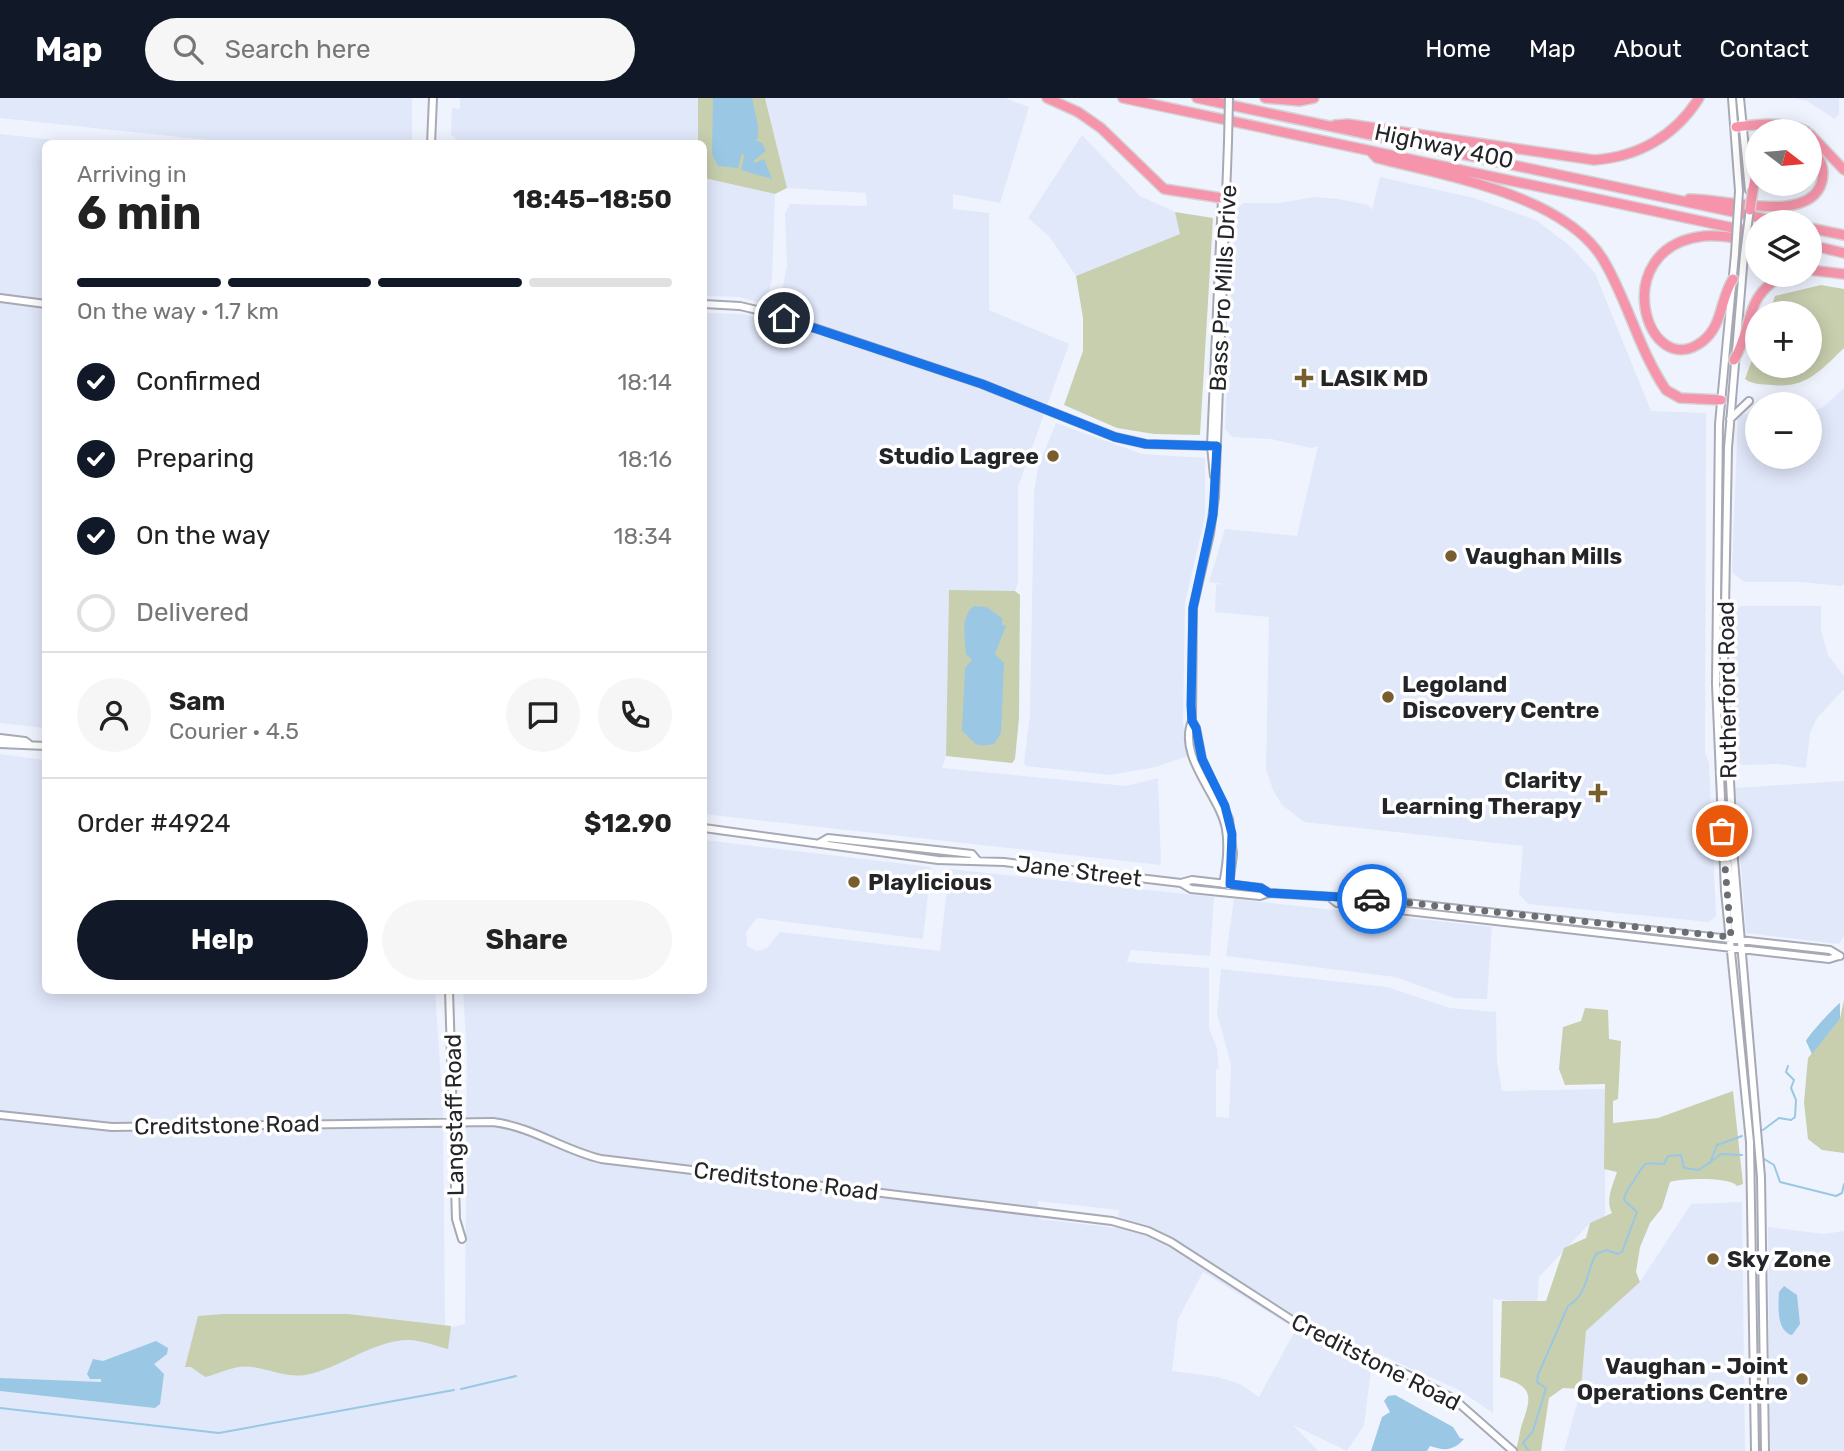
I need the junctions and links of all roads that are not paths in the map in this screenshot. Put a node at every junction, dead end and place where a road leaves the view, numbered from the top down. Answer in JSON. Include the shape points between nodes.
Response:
{"nodes":[{"id":1,"x":1047,"y":98,"type":"edge"},
{"id":2,"x":1123,"y":98,"type":"edge"},
{"id":3,"x":1197,"y":98,"type":"edge"},
{"id":4,"x":1229,"y":98,"type":"edge"},
{"id":5,"x":1265,"y":98,"type":"edge"},
{"id":6,"x":1314,"y":98,"type":"edge"},
{"id":7,"x":1699,"y":98,"type":"edge"},
{"id":8,"x":1732,"y":98,"type":"edge"},
{"id":9,"x":1740,"y":98,"type":"edge"},
{"id":10,"x":431,"y":99,"type":"edge"},
{"id":11,"x":1323,"y":126,"type":"junction"},
{"id":12,"x":1740,"y":127,"type":"junction"},
{"id":13,"x":1745,"y":127,"type":"edge"},
{"id":14,"x":431,"y":140,"type":"edge"},
{"id":15,"x":1822,"y":147,"type":"edge"},
{"id":16,"x":1368,"y":150,"type":"junction"},
{"id":17,"x":1745,"y":155,"type":"edge"},
{"id":18,"x":1844,"y":170,"type":"edge"},
{"id":19,"x":1751,"y":196,"type":"edge"},
{"id":20,"x":1814,"y":196,"type":"edge"},
{"id":21,"x":1225,"y":199,"type":"junction"},
{"id":22,"x":1673,"y":200,"type":"junction"},
{"id":23,"x":1750,"y":210,"type":"edge"},
{"id":24,"x":1745,"y":215,"type":"edge"},
{"id":25,"x":1745,"y":230,"type":"edge"},
{"id":26,"x":1822,"y":230,"type":"edge"},
{"id":27,"x":1844,"y":235,"type":"edge"},
{"id":28,"x":1745,"y":240,"type":"edge"},
{"id":29,"x":1745,"y":248,"type":"edge"},
{"id":30,"x":1822,"y":248,"type":"edge"},
{"id":31,"x":1844,"y":253,"type":"edge"},
{"id":32,"x":1822,"y":271,"type":"edge"},
{"id":33,"x":1844,"y":274,"type":"edge"},
{"id":34,"x":1732,"y":279,"type":"junction"},
{"id":35,"x":1765,"y":287,"type":"edge"},
{"id":36,"x":0,"y":298,"type":"edge"},
{"id":37,"x":42,"y":303,"type":"edge"},
{"id":38,"x":707,"y":304,"type":"edge"},
{"id":39,"x":1734,"y":360,"type":"junction"},
{"id":40,"x":1726,"y":399,"type":"junction"},
{"id":41,"x":1745,"y":405,"type":"edge"},
{"id":42,"x":1729,"y":421,"type":"junction"},
{"id":43,"x":1214,"y":446,"type":"junction"},
{"id":44,"x":0,"y":738,"type":"edge"},
{"id":45,"x":0,"y":744,"type":"edge"},
{"id":46,"x":29,"y":744,"type":"junction"},
{"id":47,"x":42,"y":746,"type":"edge"},
{"id":48,"x":707,"y":828,"type":"edge"},
{"id":49,"x":1227,"y":887,"type":"junction"},
{"id":50,"x":1332,"y":899,"type":"junction"},
{"id":51,"x":1736,"y":938,"type":"junction"},
{"id":52,"x":1732,"y":946,"type":"junction"},
{"id":53,"x":1741,"y":947,"type":"junction"},
{"id":54,"x":1842,"y":956,"type":"edge"},
{"id":55,"x":449,"y":994,"type":"edge"},
{"id":56,"x":0,"y":1115,"type":"edge"},
{"id":57,"x":454,"y":1122,"type":"junction"},
{"id":58,"x":463,"y":1239,"type":"dead end"},
{"id":59,"x":1513,"y":1451,"type":"edge"},
{"id":60,"x":1755,"y":1451,"type":"edge"},
{"id":61,"x":1765,"y":1451,"type":"edge"}],
"edges":[{"from":1,"to":21,"type":"highway","via":[[1078,111],[1101,128],[1164,189]]},
{"from":2,"to":16,"type":"highway","name":"Highway 400"},
{"from":3,"to":11,"type":"highway","name":"Highway 400"},
{"from":4,"to":21,"type":"main road","name":"Bass Pro Mills Drive","bridge":true},
{"from":5,"to":6,"type":"highway"},
{"from":7,"to":11,"type":"highway","via":[[1682,120],[1652,144],[1602,160],[1574,160],[1348,124]]},
{"from":8,"to":12,"type":"main road","name":"Rutherford Road"},
{"from":9,"to":12,"type":"main road","name":"Rutherford Road"},
{"from":10,"to":14,"type":"main road"},
{"from":11,"to":22,"type":"highway","name":"Highway 400"},
{"from":12,"to":13,"type":"highway"},
{"from":12,"to":17,"type":"main road","name":"Rutherford Road"},
{"from":12,"to":34,"type":"main road","name":"Rutherford Road","bridge":true},
{"from":15,"to":18,"type":"highway"},
{"from":16,"to":25,"type":"highway","name":"Highway 400"},
{"from":16,"to":40,"type":"highway","via":[[1377,158],[1536,204],[1567,221],[1603,260],[1666,390],[1680,398]]},
{"from":19,"to":23,"type":"highway","bridge":true},
{"from":20,"to":22,"type":"highway","via":[[1799,206],[1773,207],[1711,198]]},
{"from":21,"to":43,"type":"main road","name":"Bass Pro Mills Drive"},
{"from":22,"to":24,"type":"highway","name":"Highway 400"},
{"from":26,"to":27,"type":"highway"},
{"from":28,"to":34,"type":"highway","via":[[1707,235],[1673,245],[1657,259],[1644,292],[1651,331],[1672,346],[1700,343],[1712,333]]},
{"from":29,"to":39,"type":"main road","name":"Rutherford Road","bridge":true},
{"from":30,"to":31,"type":"highway"},
{"from":32,"to":33,"type":"highway"},
{"from":34,"to":40,"type":"main road","name":"Rutherford Road"},
{"from":35,"to":39,"type":"highway"},
{"from":36,"to":37,"type":"main road"},
{"from":38,"to":43,"type":"main road","via":[[780,316],[982,384],[1130,441]]},
{"from":39,"to":40,"type":"main road","name":"Rutherford Road"},
{"from":40,"to":42,"type":"main road","name":"Rutherford Road"},
{"from":40,"to":51,"type":"main road","name":"Rutherford Road","via":[[1716,604],[1722,831]]},
{"from":41,"to":42,"type":"main road"},
{"from":42,"to":51,"type":"main road","name":"Rutherford Road","via":[[1724,662]]},
{"from":43,"to":49,"type":"main road","name":"Bass Pro Mills Drive","via":[[1213,515],[1193,608],[1192,721],[1202,759],[1229,820],[1233,854]]},
{"from":44,"to":46,"type":"main road"},
{"from":45,"to":46,"type":"main road"},
{"from":46,"to":47,"type":"main road"},
{"from":48,"to":49,"type":"main road","name":"Jane Street","via":[[972,855],[977,860],[1181,883],[1191,889]]},
{"from":49,"to":50,"type":"main road","name":"Jane Street","via":[[1260,896]]},
{"from":50,"to":51,"type":"main road","name":"Jane Street","via":[[1338,896]]},
{"from":50,"to":52,"type":"main road","name":"Jane Street"},
{"from":51,"to":52,"type":"main road","name":"Rutherford Road"},
{"from":51,"to":53,"type":"main road","name":"Rutherford Road"},
{"from":51,"to":54,"type":"main road","name":"Jane Street","via":[[1830,950]]},
{"from":52,"to":53,"type":"main road","name":"Jane Street"},
{"from":52,"to":60,"type":"main road","name":"Rutherford Road","via":[[1751,1153]]},
{"from":53,"to":54,"type":"main road","name":"Jane Street","via":[[1829,959]]},
{"from":53,"to":61,"type":"main road","name":"Rutherford Road","via":[[1761,1177]]},
{"from":55,"to":57,"type":"main road","name":"Langstaff Road"},
{"from":56,"to":57,"type":"main road","name":"Creditstone Road","via":[[112,1126]]},
{"from":57,"to":58,"type":"main road","name":"Langstaff Road","via":[[456,1219]]},
{"from":57,"to":59,"type":"main road","name":"Creditstone Road","via":[[515,1125],[601,1159],[1134,1226],[1189,1252],[1312,1333],[1454,1399]]}]}
